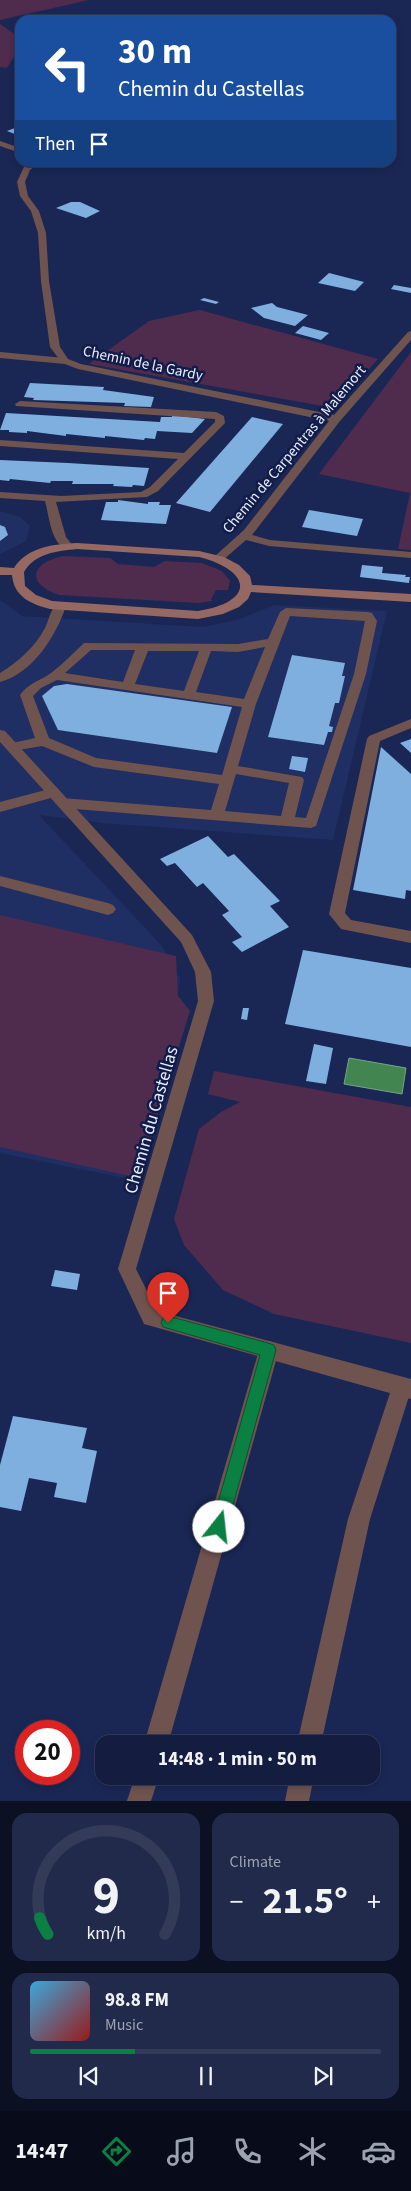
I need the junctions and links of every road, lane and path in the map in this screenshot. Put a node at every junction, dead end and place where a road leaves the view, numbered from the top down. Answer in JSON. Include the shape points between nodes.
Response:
{"nodes":[{"id":1,"x":0,"y":144,"type":"edge"},
{"id":2,"x":15,"y":149,"type":"edge"},
{"id":3,"x":30,"y":167,"type":"edge"},
{"id":4,"x":411,"y":334,"type":"edge"},
{"id":5,"x":0,"y":355,"type":"edge"},
{"id":6,"x":65,"y":361,"type":"junction"},
{"id":7,"x":20,"y":404,"type":"dead end"},
{"id":8,"x":336,"y":419,"type":"junction"},
{"id":9,"x":0,"y":443,"type":"edge"},
{"id":10,"x":188,"y":456,"type":"junction"},
{"id":11,"x":0,"y":495,"type":"edge"},
{"id":12,"x":50,"y":498,"type":"junction"},
{"id":13,"x":244,"y":536,"type":"junction"},
{"id":14,"x":67,"y":546,"type":"junction"},
{"id":15,"x":411,"y":555,"type":"edge"},
{"id":16,"x":219,"y":558,"type":"junction"},
{"id":17,"x":0,"y":571,"type":"edge"},
{"id":18,"x":18,"y":572,"type":"junction"},
{"id":19,"x":247,"y":588,"type":"junction"},
{"id":20,"x":411,"y":599,"type":"edge"},
{"id":21,"x":60,"y":606,"type":"junction"},
{"id":22,"x":273,"y":642,"type":"junction"},
{"id":23,"x":143,"y":647,"type":"junction"},
{"id":24,"x":206,"y":648,"type":"junction"},
{"id":25,"x":55,"y":676,"type":"junction"},
{"id":26,"x":0,"y":678,"type":"edge"},
{"id":27,"x":128,"y":686,"type":"junction"},
{"id":28,"x":189,"y":695,"type":"junction"},
{"id":29,"x":249,"y":704,"type":"junction"},
{"id":30,"x":411,"y":723,"type":"edge"},
{"id":31,"x":4,"y":739,"type":"edge"},
{"id":32,"x":43,"y":741,"type":"junction"},
{"id":33,"x":228,"y":775,"type":"junction"},
{"id":34,"x":58,"y":798,"type":"junction"},
{"id":35,"x":0,"y":807,"type":"edge"},
{"id":36,"x":217,"y":815,"type":"junction"},
{"id":37,"x":287,"y":821,"type":"junction"},
{"id":38,"x":0,"y":881,"type":"edge"},
{"id":39,"x":108,"y":909,"type":"dead end"},
{"id":40,"x":411,"y":937,"type":"edge"},
{"id":41,"x":268,"y":1350,"type":"junction"},
{"id":42,"x":407,"y":1388,"type":"edge"},
{"id":43,"x":159,"y":1735,"type":"edge"},
{"id":44,"x":311,"y":1735,"type":"edge"},
{"id":45,"x":144,"y":1785,"type":"edge"},
{"id":46,"x":300,"y":1785,"type":"edge"},
{"id":47,"x":139,"y":1801,"type":"edge"},
{"id":48,"x":297,"y":1801,"type":"edge"}],
"edges":[{"from":1,"to":2,"type":"street"},
{"from":3,"to":6,"type":"street","name":"Chemin de la Gardy","via":[[21,182],[24,196],[35,211],[42,233],[45,281],[55,346]]},
{"from":4,"to":8,"type":"street","name":"Chemin de Carpentras à Malemort"},
{"from":5,"to":6,"type":"street"},
{"from":6,"to":8,"type":"street","name":"Chemin de la Gardy"},
{"from":7,"to":10,"type":"street","via":[[216,415],[220,418],[220,423]]},
{"from":8,"to":13,"type":"street","name":"Chemin de Carpentras à Malemort"},
{"from":9,"to":10,"type":"street"},
{"from":10,"to":12,"type":"street","via":[[154,489],[143,495]]},
{"from":11,"to":12,"type":"street"},
{"from":12,"to":14,"type":"street","via":[[60,537]]},
{"from":13,"to":15,"type":"street","via":[[269,543]]},
{"from":13,"to":16,"type":"street","name":"Chemin de Carpentras à Malemort"},
{"from":14,"to":16,"type":"main road"},
{"from":14,"to":18,"type":"main road","via":[[39,553],[26,561]]},
{"from":16,"to":19,"type":"main road","via":[[238,566],[247,581]]},
{"from":17,"to":18,"type":"main road"},
{"from":18,"to":21,"type":"main road","via":[[19,586],[25,593],[41,602]]},
{"from":19,"to":20,"type":"main road"},
{"from":19,"to":21,"type":"main road","via":[[237,603],[209,614]]},
{"from":21,"to":26,"type":"street","via":[[54,625],[34,654]]},
{"from":22,"to":24,"type":"street","via":[[238,648]]},
{"from":22,"to":29,"type":"street"},
{"from":22,"to":37,"type":"street","via":[[286,612],[368,616],[371,621],[360,674],[311,823]]},
{"from":23,"to":24,"type":"street"},
{"from":23,"to":25,"type":"street","via":[[88,646]]},
{"from":23,"to":27,"type":"street"},
{"from":24,"to":28,"type":"street"},
{"from":25,"to":27,"type":"street"},
{"from":25,"to":32,"type":"street","via":[[36,685],[26,695]]},
{"from":27,"to":28,"type":"street"},
{"from":28,"to":29,"type":"street"},
{"from":29,"to":33,"type":"street"},
{"from":30,"to":40,"type":"street","via":[[374,739],[337,914],[346,925]]},
{"from":31,"to":32,"type":"street"},
{"from":31,"to":34,"type":"street","name":"Chemin du Castellas"},
{"from":32,"to":33,"type":"street","via":[[94,762]]},
{"from":33,"to":36,"type":"street"},
{"from":33,"to":37,"type":"street","via":[[297,780]]},
{"from":34,"to":35,"type":"street"},
{"from":34,"to":36,"type":"street"},
{"from":34,"to":41,"type":"street","name":"Chemin du Castellas","via":[[187,939],[203,972],[206,1001],[127,1269],[152,1318]]},
{"from":36,"to":37,"type":"street"},
{"from":38,"to":39,"type":"street"},
{"from":41,"to":42,"type":"street","name":"Chemin du Castellas"},
{"from":41,"to":43,"type":"street"},
{"from":42,"to":44,"type":"street","via":[[359,1520]]},
{"from":45,"to":47,"type":"street"},
{"from":46,"to":48,"type":"street"}]}
